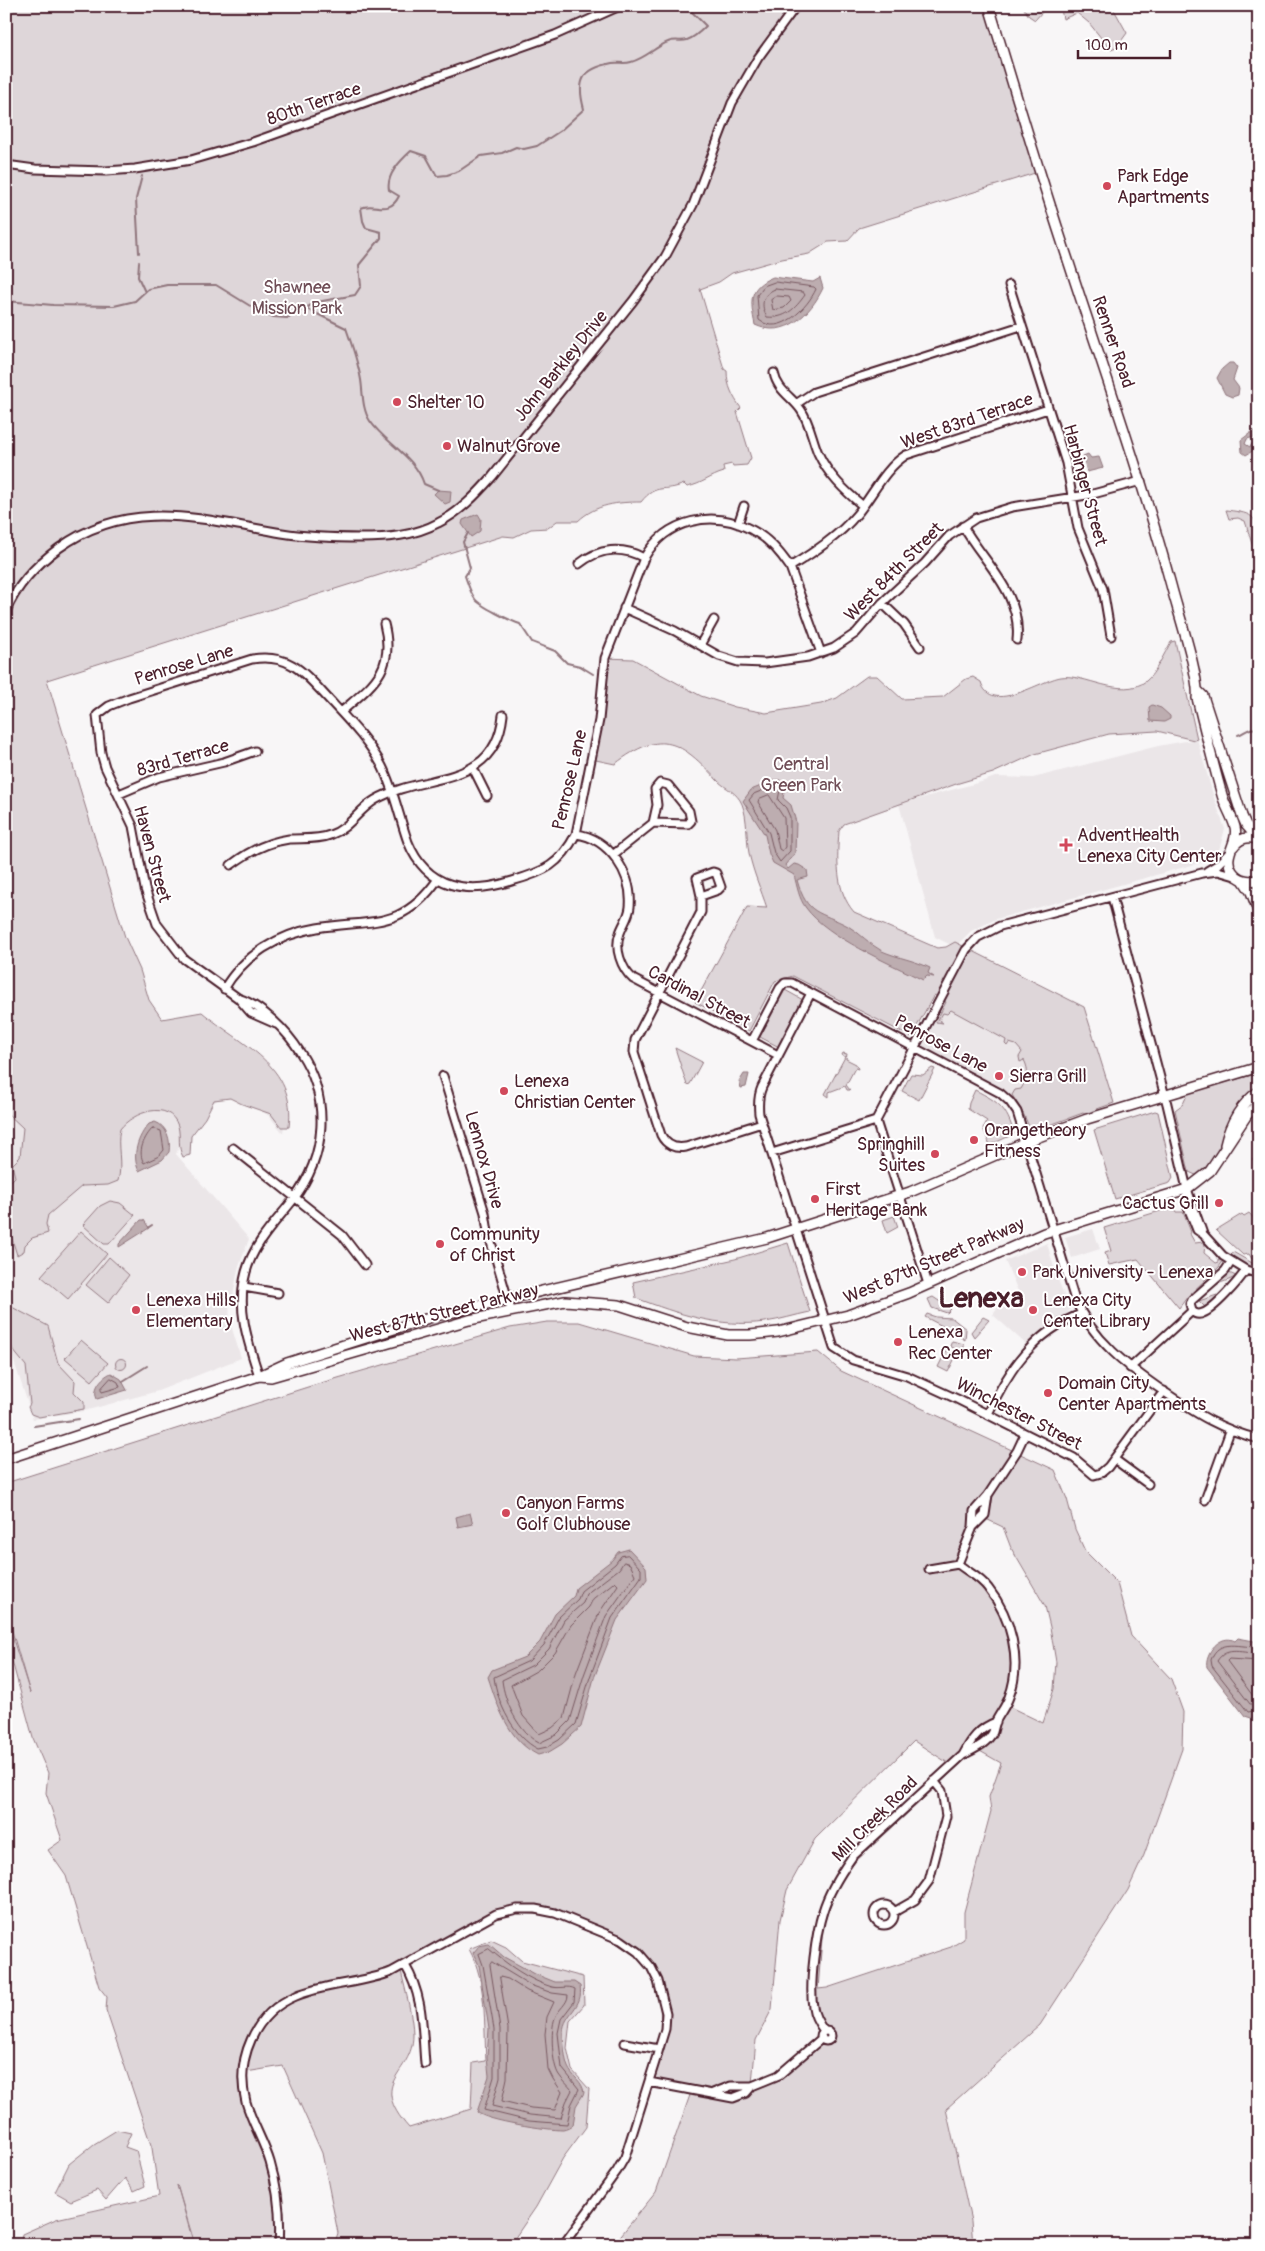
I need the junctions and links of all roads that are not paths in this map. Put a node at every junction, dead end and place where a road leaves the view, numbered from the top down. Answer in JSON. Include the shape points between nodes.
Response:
{"nodes":[{"id":1,"x":620,"y":6,"type":"edge"},
{"id":2,"x":796,"y":6,"type":"edge"},
{"id":3,"x":989,"y":6,"type":"edge"},
{"id":4,"x":6,"y":165,"type":"edge"},
{"id":5,"x":1009,"y":285,"type":"dead end"},
{"id":6,"x":1021,"y":326,"type":"junction"},
{"id":7,"x":774,"y":374,"type":"dead end"},
{"id":8,"x":796,"y":404,"type":"junction"},
{"id":9,"x":1048,"y":409,"type":"junction"},
{"id":10,"x":1142,"y":481,"type":"junction"},
{"id":11,"x":1073,"y":498,"type":"junction"},
{"id":12,"x":744,"y":506,"type":"dead end"},
{"id":13,"x":863,"y":506,"type":"junction"},
{"id":14,"x":738,"y":524,"type":"junction"},
{"id":15,"x":962,"y":526,"type":"junction"},
{"id":16,"x":644,"y":558,"type":"junction"},
{"id":17,"x":579,"y":564,"type":"dead end"},
{"id":18,"x":790,"y":567,"type":"junction"},
{"id":19,"x":882,"y":603,"type":"junction"},
{"id":20,"x":624,"y":608,"type":"junction"},
{"id":21,"x":6,"y":611,"type":"edge"},
{"id":22,"x":714,"y":620,"type":"dead end"},
{"id":23,"x":384,"y":624,"type":"dead end"},
{"id":24,"x":1111,"y":636,"type":"dead end"},
{"id":25,"x":1016,"y":640,"type":"dead end"},
{"id":26,"x":700,"y":645,"type":"junction"},
{"id":27,"x":920,"y":647,"type":"dead end"},
{"id":28,"x":821,"y":653,"type":"junction"},
{"id":29,"x":1198,"y":691,"type":"junction"},
{"id":30,"x":341,"y":712,"type":"junction"},
{"id":31,"x":97,"y":715,"type":"joint"},
{"id":32,"x":503,"y":715,"type":"dead end"},
{"id":33,"x":254,"y":751,"type":"dead end"},
{"id":34,"x":472,"y":768,"type":"junction"},
{"id":35,"x":393,"y":793,"type":"junction"},
{"id":36,"x":119,"y":794,"type":"junction"},
{"id":37,"x":487,"y":796,"type":"dead end"},
{"id":38,"x":654,"y":823,"type":"junction"},
{"id":39,"x":576,"y":834,"type":"junction"},
{"id":40,"x":1258,"y":839,"type":"edge"},
{"id":41,"x":1231,"y":849,"type":"junction"},
{"id":42,"x":614,"y":854,"type":"junction"},
{"id":43,"x":231,"y":865,"type":"dead end"},
{"id":44,"x":1202,"y":873,"type":"junction"},
{"id":45,"x":1240,"y":878,"type":"junction"},
{"id":46,"x":438,"y":879,"type":"junction"},
{"id":47,"x":1259,"y":879,"type":"edge"},
{"id":48,"x":701,"y":896,"type":"dead end"},
{"id":49,"x":1112,"y":897,"type":"junction"},
{"id":50,"x":1259,"y":913,"type":"edge"},
{"id":51,"x":224,"y":989,"type":"junction"},
{"id":52,"x":659,"y":993,"type":"junction"},
{"id":53,"x":811,"y":993,"type":"junction"},
{"id":54,"x":752,"y":1041,"type":"junction"},
{"id":55,"x":914,"y":1048,"type":"junction"},
{"id":56,"x":778,"y":1055,"type":"junction"},
{"id":57,"x":1259,"y":1067,"type":"edge"},
{"id":58,"x":443,"y":1076,"type":"dead end"},
{"id":59,"x":1259,"y":1091,"type":"edge"},
{"id":60,"x":1164,"y":1095,"type":"junction"},
{"id":61,"x":1259,"y":1103,"type":"edge"},
{"id":62,"x":1259,"y":1110,"type":"edge"},
{"id":63,"x":876,"y":1121,"type":"junction"},
{"id":64,"x":762,"y":1122,"type":"junction"},
{"id":65,"x":1028,"y":1141,"type":"junction"},
{"id":66,"x":233,"y":1148,"type":"dead end"},
{"id":67,"x":1225,"y":1151,"type":"junction"},
{"id":68,"x":772,"y":1153,"type":"junction"},
{"id":69,"x":1187,"y":1189,"type":"junction"},
{"id":70,"x":900,"y":1195,"type":"junction"},
{"id":71,"x":294,"y":1199,"type":"junction"},
{"id":72,"x":796,"y":1228,"type":"junction"},
{"id":73,"x":1053,"y":1230,"type":"junction"},
{"id":74,"x":1231,"y":1262,"type":"junction"},
{"id":75,"x":365,"y":1265,"type":"dead end"},
{"id":76,"x":1246,"y":1270,"type":"junction"},
{"id":77,"x":1259,"y":1274,"type":"edge"},
{"id":78,"x":928,"y":1284,"type":"junction"},
{"id":79,"x":244,"y":1287,"type":"junction"},
{"id":80,"x":278,"y":1293,"type":"dead end"},
{"id":81,"x":508,"y":1299,"type":"junction"},
{"id":82,"x":511,"y":1310,"type":"junction"},
{"id":83,"x":1192,"y":1312,"type":"junction"},
{"id":84,"x":1081,"y":1314,"type":"junction"},
{"id":85,"x":825,"y":1321,"type":"junction"},
{"id":86,"x":1130,"y":1368,"type":"junction"},
{"id":87,"x":260,"y":1376,"type":"junction"},
{"id":88,"x":1164,"y":1391,"type":"junction"},
{"id":89,"x":988,"y":1414,"type":"junction"},
{"id":90,"x":1230,"y":1431,"type":"junction"},
{"id":91,"x":1025,"y":1434,"type":"junction"},
{"id":92,"x":1259,"y":1439,"type":"edge"},
{"id":93,"x":6,"y":1459,"type":"edge"},
{"id":94,"x":1114,"y":1459,"type":"junction"},
{"id":95,"x":1148,"y":1484,"type":"dead end"},
{"id":96,"x":988,"y":1495,"type":"junction"},
{"id":97,"x":1205,"y":1500,"type":"dead end"},
{"id":98,"x":972,"y":1527,"type":"junction"},
{"id":99,"x":958,"y":1564,"type":"junction"},
{"id":100,"x":929,"y":1569,"type":"dead end"},
{"id":101,"x":996,"y":1722,"type":"junction"},
{"id":102,"x":963,"y":1755,"type":"junction"},
{"id":103,"x":934,"y":1781,"type":"junction"},
{"id":104,"x":894,"y":1912,"type":"dead end"},
{"id":105,"x":405,"y":1965,"type":"junction"},
{"id":106,"x":625,"y":2043,"type":"dead end"},
{"id":107,"x":659,"y":2049,"type":"junction"},
{"id":108,"x":425,"y":2064,"type":"dead end"},
{"id":109,"x":649,"y":2082,"type":"junction"},
{"id":110,"x":752,"y":2086,"type":"junction"},
{"id":111,"x":713,"y":2093,"type":"junction"},
{"id":112,"x":280,"y":2245,"type":"edge"},
{"id":113,"x":562,"y":2245,"type":"edge"}],
"edges":[{"from":1,"to":4,"type":"street","name":"80th Terrace","via":[[536,42],[253,142],[191,160],[106,171]]},
{"from":2,"to":21,"type":"street","name":"John Barkley Drive","via":[[736,95],[693,205],[665,257],[492,477],[460,509],[423,530],[376,538],[309,536],[187,516],[145,516],[114,522],[80,535],[49,555],[24,582]]},
{"from":3,"to":10,"type":"main road","name":"Renner Road","via":[[1067,258]]},
{"from":5,"to":6,"type":"street","name":"Harbinger Street"},
{"from":6,"to":8,"type":"street","via":[[814,392]]},
{"from":6,"to":9,"type":"street","name":"Harbinger Street"},
{"from":7,"to":8,"type":"street","via":[[779,386]]},
{"from":8,"to":13,"type":"street","via":[[830,473]]},
{"from":9,"to":11,"type":"street","name":"Harbinger Street","via":[[1066,463]]},
{"from":9,"to":13,"type":"street","name":"West 83rd Terrace","via":[[906,455],[892,466]]},
{"from":10,"to":11,"type":"street","name":"West 84th Street"},
{"from":10,"to":29,"type":"main road","name":"Renner Road"},
{"from":11,"to":15,"type":"street","name":"West 84th Street","via":[[1012,507]]},
{"from":11,"to":24,"type":"street","name":"Harbinger Street","via":[[1082,542],[1103,589]]},
{"from":12,"to":14,"type":"street"},
{"from":13,"to":18,"type":"street","name":"West 83rd Terrace","via":[[833,537]]},
{"from":14,"to":16,"type":"street","name":"Penrose Lane","via":[[708,520],[680,525],[660,536]]},
{"from":14,"to":18,"type":"street","name":"Penrose Lane","via":[[753,530],[772,545]]},
{"from":15,"to":19,"type":"street","name":"West 84th Street"},
{"from":15,"to":25,"type":"street","via":[[1006,587],[1016,620]]},
{"from":16,"to":17,"type":"street","via":[[618,550],[594,554]]},
{"from":16,"to":20,"type":"street","name":"Penrose Lane"},
{"from":18,"to":28,"type":"street","name":"Penrose Lane"},
{"from":19,"to":27,"type":"street","via":[[904,624]]},
{"from":19,"to":28,"type":"street","name":"West 84th Street","via":[[856,633]]},
{"from":20,"to":26,"type":"street","name":"West 84th Street","via":[[675,630]]},
{"from":20,"to":39,"type":"street","name":"Penrose Lane","via":[[606,658],[599,720]]},
{"from":22,"to":26,"type":"street"},
{"from":23,"to":30,"type":"street","via":[[388,652],[382,671],[370,687]]},
{"from":26,"to":28,"type":"street","name":"West 84th Street","via":[[719,656],[751,663]]},
{"from":29,"to":40,"type":"main road","name":"Renner Road","via":[[1203,696],[1242,816]]},
{"from":29,"to":41,"type":"main road","name":"Renner Road","via":[[1197,698],[1222,798],[1236,829]]},
{"from":30,"to":31,"type":"street","name":"Penrose Lane","via":[[301,669],[283,660],[262,658],[129,698]]},
{"from":30,"to":35,"type":"street","name":"Penrose Lane","via":[[377,758]]},
{"from":31,"to":36,"type":"street","name":"Haven Street","via":[[101,753]]},
{"from":32,"to":34,"type":"street","via":[[498,742],[486,758]]},
{"from":33,"to":36,"type":"street","name":"83rd Terrace","via":[[224,762],[159,777]]},
{"from":34,"to":35,"type":"street"},
{"from":34,"to":37,"type":"street"},
{"from":35,"to":43,"type":"street","via":[[373,801],[338,832],[319,838],[276,842],[256,849]]},
{"from":35,"to":46,"type":"street","name":"Penrose Lane","via":[[409,844],[421,864]]},
{"from":36,"to":51,"type":"street","name":"Haven Street","via":[[133,826],[144,890],[157,924],[184,959]]},
{"from":38,"to":38,"type":"street","via":[[683,825],[691,821],[689,811],[664,783],[655,789]]},
{"from":38,"to":42,"type":"street"},
{"from":39,"to":42,"type":"street","name":"Cardinal Street","via":[[598,841]]},
{"from":39,"to":46,"type":"street","name":"Penrose Lane","via":[[561,858],[536,874],[482,889],[459,887]]},
{"from":40,"to":41,"type":"main road","via":[[1245,838],[1237,841]]},
{"from":41,"to":44,"type":"street","via":[[1217,865]]},
{"from":41,"to":45,"type":"main road","name":"Renner Road","via":[[1229,865]]},
{"from":42,"to":52,"type":"street","name":"Cardinal Street","via":[[630,897],[628,915],[618,941],[623,967],[633,979]]},
{"from":44,"to":45,"type":"street","via":[[1218,871]]},
{"from":44,"to":49,"type":"street"},
{"from":45,"to":47,"type":"main road"},
{"from":45,"to":50,"type":"main road","name":"Renner Road","via":[[1251,892]]},
{"from":46,"to":51,"type":"street","via":[[415,905],[394,918],[369,924],[317,928],[272,943],[238,969]]},
{"from":48,"to":52,"type":"street","via":[[701,912]]},
{"from":49,"to":55,"type":"street","via":[[1000,926],[978,938],[966,950]]},
{"from":49,"to":60,"type":"street"},
{"from":51,"to":71,"type":"street","name":"Haven Street","via":[[259,1008],[276,1024],[304,1058],[314,1078],[321,1109],[321,1135],[310,1173]]},
{"from":52,"to":54,"type":"street","name":"Cardinal Street"},
{"from":52,"to":64,"type":"street","via":[[633,1046],[660,1136],[668,1144],[681,1148]]},
{"from":53,"to":54,"type":"street","name":"Penrose Lane","via":[[792,983],[782,986]]},
{"from":53,"to":55,"type":"street","name":"Penrose Lane"},
{"from":53,"to":56,"type":"street","name":"Winchester Street"},
{"from":54,"to":56,"type":"street","name":"Cardinal Street"},
{"from":55,"to":63,"type":"street"},
{"from":55,"to":65,"type":"street","name":"Penrose Lane","via":[[1006,1098],[1017,1112]]},
{"from":56,"to":64,"type":"street","name":"Winchester Street","via":[[758,1096]]},
{"from":57,"to":60,"type":"main road","name":"West 87th Street Parkway"},
{"from":58,"to":81,"type":"street","name":"Lennox Drive"},
{"from":59,"to":67,"type":"main road","via":[[1234,1119]]},
{"from":60,"to":65,"type":"main road","name":"West 87th Street Parkway"},
{"from":60,"to":69,"type":"street"},
{"from":61,"to":67,"type":"main road","name":"West 87th Street Parkway","via":[[1247,1115]]},
{"from":62,"to":67,"type":"main road"},
{"from":63,"to":68,"type":"street"},
{"from":63,"to":70,"type":"street"},
{"from":64,"to":68,"type":"street","name":"Winchester Street"},
{"from":65,"to":70,"type":"main road","name":"West 87th Street Parkway"},
{"from":65,"to":73,"type":"street","name":"Penrose Lane"},
{"from":66,"to":71,"type":"street"},
{"from":67,"to":69,"type":"main road","name":"West 87th Street Parkway","via":[[1210,1171]]},
{"from":68,"to":72,"type":"street","name":"Winchester Street"},
{"from":69,"to":73,"type":"main road","name":"West 87th Street Parkway"},
{"from":69,"to":74,"type":"street","via":[[1203,1234]]},
{"from":70,"to":72,"type":"main road","name":"West 87th Street Parkway"},
{"from":70,"to":78,"type":"street"},
{"from":71,"to":75,"type":"street","via":[[342,1235]]},
{"from":71,"to":79,"type":"street","name":"Haven Street","via":[[260,1240],[249,1264]]},
{"from":72,"to":81,"type":"main road","name":"West 87th Street Parkway","via":[[732,1247]]},
{"from":72,"to":85,"type":"street","name":"Winchester Street"},
{"from":73,"to":78,"type":"main road","name":"West 87th Street Parkway"},
{"from":73,"to":84,"type":"street","name":"Penrose Lane"},
{"from":74,"to":76,"type":"street"},
{"from":74,"to":83,"type":"street","via":[[1192,1300]]},
{"from":76,"to":77,"type":"street"},
{"from":76,"to":83,"type":"street","via":[[1237,1283],[1204,1313]]},
{"from":78,"to":85,"type":"main road","name":"West 87th Street Parkway","via":[[883,1304]]},
{"from":79,"to":80,"type":"street"},
{"from":79,"to":87,"type":"street","name":"Haven Street","via":[[243,1320]]},
{"from":81,"to":82,"type":"street","name":"Lennox Drive"},
{"from":81,"to":87,"type":"main road","name":"West 87th Street Parkway","via":[[423,1320],[287,1363]]},
{"from":82,"to":85,"type":"main road","name":"West 87th Street Parkway","via":[[565,1300],[599,1302],[728,1335],[778,1332]]},
{"from":82,"to":87,"type":"main road","name":"West 87th Street Parkway","via":[[271,1377]]},
{"from":83,"to":86,"type":"street"},
{"from":84,"to":86,"type":"street","name":"Penrose Lane"},
{"from":84,"to":89,"type":"street","via":[[1062,1322],[1032,1344],[1014,1366]]},
{"from":85,"to":89,"type":"street","name":"Winchester Street","via":[[834,1348],[843,1355],[865,1365],[907,1376]]},
{"from":86,"to":88,"type":"street","name":"Penrose Lane"},
{"from":87,"to":93,"type":"main road","name":"West 87th Street Parkway"},
{"from":88,"to":90,"type":"street","name":"Penrose Lane","via":[[1198,1415]]},
{"from":88,"to":94,"type":"street"},
{"from":89,"to":91,"type":"street","name":"Winchester Street"},
{"from":90,"to":92,"type":"street","name":"Penrose Lane"},
{"from":90,"to":97,"type":"street"},
{"from":91,"to":94,"type":"street","name":"Winchester Street","via":[[1074,1458],[1094,1475],[1101,1473]]},
{"from":91,"to":96,"type":"street"},
{"from":94,"to":95,"type":"street"},
{"from":96,"to":98,"type":"street","via":[[974,1511]]},
{"from":96,"to":98,"type":"street","via":[[985,1515]]},
{"from":98,"to":99,"type":"street"},
{"from":99,"to":100,"type":"street"},
{"from":99,"to":101,"type":"street","name":"Mill Creek Road","via":[[987,1586],[1012,1638],[1014,1680]]},
{"from":101,"to":102,"type":"street","name":"Mill Creek Road","via":[[972,1738]]},
{"from":101,"to":102,"type":"street","name":"Mill Creek Road","via":[[990,1737]]},
{"from":102,"to":103,"type":"street","name":"Mill Creek Road"},
{"from":103,"to":104,"type":"street","via":[[942,1791],[946,1816],[929,1881],[915,1900]]},
{"from":103,"to":110,"type":"street","name":"Mill Creek Road","via":[[852,1857],[828,1898],[819,1929],[812,1992],[813,2008],[823,2035],[779,2075]]},
{"from":105,"to":107,"type":"street","via":[[496,1914],[517,1909],[555,1913],[621,1940],[651,1967],[666,2013]]},
{"from":105,"to":108,"type":"street","via":[[420,2000]]},
{"from":105,"to":112,"type":"street","via":[[372,1979],[295,1996],[269,2014],[250,2040],[243,2084],[247,2105],[274,2178]]},
{"from":106,"to":107,"type":"street"},
{"from":107,"to":109,"type":"street"},
{"from":109,"to":111,"type":"street","name":"Mill Creek Road"},
{"from":109,"to":113,"type":"street","via":[[625,2157]]},
{"from":110,"to":111,"type":"street","name":"Mill Creek Road","via":[[731,2086]]},
{"from":110,"to":111,"type":"street","name":"Mill Creek Road","via":[[746,2093],[733,2098]]}]}
